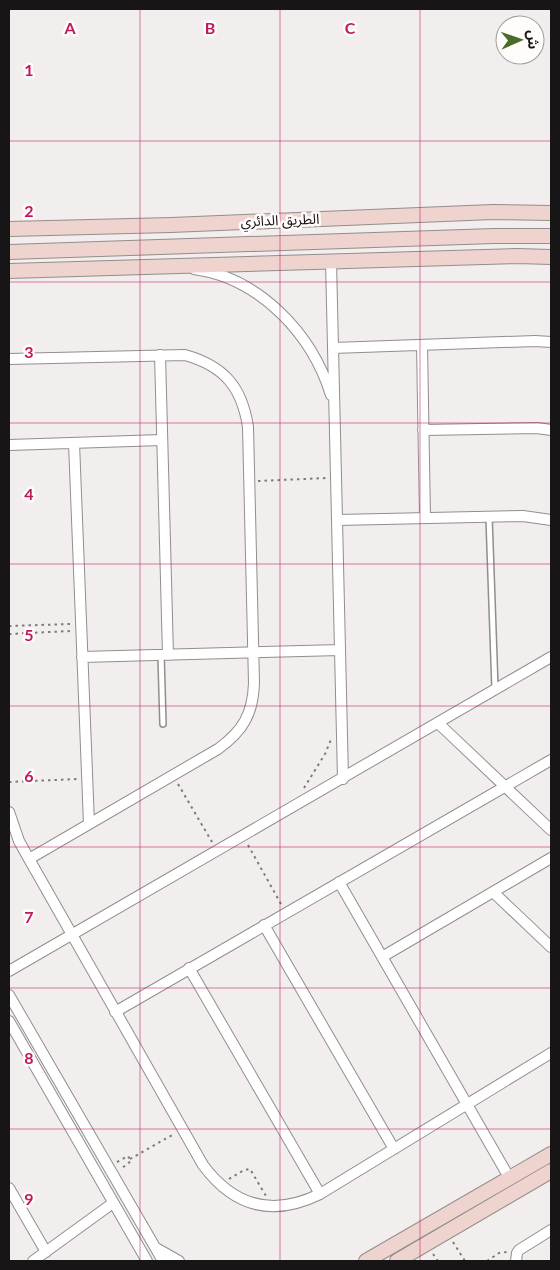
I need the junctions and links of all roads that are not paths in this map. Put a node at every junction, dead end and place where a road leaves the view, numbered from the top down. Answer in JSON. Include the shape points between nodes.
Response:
{"nodes":[{"id":1,"x":551,"y":213,"type":"edge"},
{"id":2,"x":171,"y":224,"type":"junction"},
{"id":3,"x":9,"y":229,"type":"edge"},
{"id":4,"x":494,"y":236,"type":"junction"},
{"id":5,"x":551,"y":236,"type":"edge"},
{"id":6,"x":172,"y":247,"type":"junction"},
{"id":7,"x":9,"y":252,"type":"edge"},
{"id":8,"x":495,"y":257,"type":"junction"},
{"id":9,"x":551,"y":257,"type":"edge"},
{"id":10,"x":331,"y":261,"type":"junction"},
{"id":11,"x":171,"y":266,"type":"junction"},
{"id":12,"x":9,"y":271,"type":"edge"},
{"id":13,"x":551,"y":342,"type":"edge"},
{"id":14,"x":422,"y":345,"type":"junction"},
{"id":15,"x":333,"y":348,"type":"junction"},
{"id":16,"x":160,"y":355,"type":"junction"},
{"id":17,"x":9,"y":359,"type":"edge"},
{"id":18,"x":334,"y":406,"type":"junction"},
{"id":19,"x":423,"y":430,"type":"junction"},
{"id":20,"x":551,"y":430,"type":"edge"},
{"id":21,"x":162,"y":440,"type":"junction"},
{"id":22,"x":74,"y":443,"type":"junction"},
{"id":23,"x":9,"y":445,"type":"edge"},
{"id":24,"x":489,"y":517,"type":"junction"},
{"id":25,"x":425,"y":518,"type":"junction"},
{"id":26,"x":337,"y":520,"type":"junction"},
{"id":27,"x":551,"y":520,"type":"edge"},
{"id":28,"x":340,"y":650,"type":"junction"},
{"id":29,"x":253,"y":653,"type":"junction"},
{"id":30,"x":165,"y":655,"type":"junction"},
{"id":31,"x":82,"y":657,"type":"junction"},
{"id":32,"x":551,"y":657,"type":"edge"},
{"id":33,"x":495,"y":690,"type":"junction"},
{"id":34,"x":438,"y":723,"type":"junction"},
{"id":35,"x":163,"y":724,"type":"dead end"},
{"id":36,"x":551,"y":760,"type":"edge"},
{"id":37,"x":343,"y":779,"type":"junction"},
{"id":38,"x":504,"y":786,"type":"junction"},
{"id":39,"x":9,"y":812,"type":"edge"},
{"id":40,"x":89,"y":824,"type":"junction"},
{"id":41,"x":551,"y":830,"type":"edge"},
{"id":42,"x":551,"y":858,"type":"edge"},
{"id":43,"x":29,"y":859,"type":"junction"},
{"id":44,"x":339,"y":882,"type":"junction"},
{"id":45,"x":493,"y":892,"type":"junction"},
{"id":46,"x":264,"y":925,"type":"junction"},
{"id":47,"x":72,"y":935,"type":"junction"},
{"id":48,"x":551,"y":946,"type":"edge"},
{"id":49,"x":382,"y":957,"type":"junction"},
{"id":50,"x":189,"y":968,"type":"junction"},
{"id":51,"x":9,"y":971,"type":"edge"},
{"id":52,"x":9,"y":995,"type":"edge"},
{"id":53,"x":115,"y":1012,"type":"junction"},
{"id":54,"x":9,"y":1021,"type":"edge"},
{"id":55,"x":551,"y":1053,"type":"edge"},
{"id":56,"x":46,"y":1060,"type":"junction"},
{"id":57,"x":36,"y":1068,"type":"junction"},
{"id":58,"x":466,"y":1104,"type":"junction"},
{"id":59,"x":394,"y":1149,"type":"junction"},
{"id":60,"x":551,"y":1154,"type":"edge"},
{"id":61,"x":551,"y":1171,"type":"edge"},
{"id":62,"x":510,"y":1179,"type":"junction"},
{"id":63,"x":9,"y":1188,"type":"edge"},
{"id":64,"x":320,"y":1194,"type":"junction"},
{"id":65,"x":113,"y":1202,"type":"junction"},
{"id":66,"x":551,"y":1230,"type":"edge"},
{"id":67,"x":155,"y":1248,"type":"junction"},
{"id":68,"x":46,"y":1252,"type":"junction"},
{"id":69,"x":516,"y":1257,"type":"edge"},
{"id":70,"x":33,"y":1261,"type":"edge"},
{"id":71,"x":147,"y":1261,"type":"edge"},
{"id":72,"x":162,"y":1261,"type":"edge"},
{"id":73,"x":178,"y":1261,"type":"edge"},
{"id":74,"x":366,"y":1261,"type":"edge"},
{"id":75,"x":397,"y":1261,"type":"edge"}],
"edges":[{"from":1,"to":2,"type":"main road","name":"الطريق الدائري","via":[[493,212]]},
{"from":2,"to":3,"type":"main road","name":"الطريق الدائري"},
{"from":2,"to":6,"type":"main road"},
{"from":4,"to":5,"type":"main road","name":"الطريق الدائري"},
{"from":4,"to":6,"type":"main road","name":"الطريق الدائري"},
{"from":4,"to":8,"type":"main road"},
{"from":6,"to":7,"type":"main road","name":"الطريق الدائري"},
{"from":8,"to":9,"type":"main road"},
{"from":8,"to":10,"type":"main road"},
{"from":10,"to":11,"type":"main road"},
{"from":10,"to":15,"type":"street"},
{"from":11,"to":12,"type":"main road"},
{"from":11,"to":18,"type":"street","via":[[227,278],[276,308],[313,352]]},
{"from":13,"to":14,"type":"street"},
{"from":14,"to":15,"type":"street"},
{"from":14,"to":19,"type":"street"},
{"from":15,"to":18,"type":"street"},
{"from":16,"to":17,"type":"street"},
{"from":16,"to":21,"type":"street"},
{"from":16,"to":29,"type":"street","via":[[185,355],[217,368],[239,394],[246,410]]},
{"from":18,"to":26,"type":"street"},
{"from":19,"to":20,"type":"street"},
{"from":19,"to":25,"type":"street"},
{"from":21,"to":22,"type":"street"},
{"from":21,"to":30,"type":"street"},
{"from":22,"to":23,"type":"street"},
{"from":22,"to":31,"type":"street"},
{"from":24,"to":25,"type":"street"},
{"from":24,"to":27,"type":"street","via":[[523,516]]},
{"from":24,"to":33,"type":"lane"},
{"from":25,"to":26,"type":"street"},
{"from":26,"to":28,"type":"street"},
{"from":28,"to":29,"type":"street"},
{"from":28,"to":37,"type":"street"},
{"from":29,"to":30,"type":"street"},
{"from":29,"to":40,"type":"street","via":[[253,699],[249,714],[231,740]]},
{"from":30,"to":31,"type":"street"},
{"from":30,"to":35,"type":"lane"},
{"from":31,"to":40,"type":"street"},
{"from":32,"to":33,"type":"street"},
{"from":33,"to":34,"type":"street"},
{"from":34,"to":37,"type":"street"},
{"from":34,"to":38,"type":"street"},
{"from":36,"to":38,"type":"street"},
{"from":37,"to":47,"type":"street"},
{"from":38,"to":41,"type":"street"},
{"from":38,"to":44,"type":"street"},
{"from":39,"to":43,"type":"street"},
{"from":40,"to":43,"type":"street"},
{"from":42,"to":45,"type":"street"},
{"from":43,"to":47,"type":"street"},
{"from":44,"to":46,"type":"street"},
{"from":44,"to":49,"type":"street"},
{"from":45,"to":48,"type":"street"},
{"from":45,"to":49,"type":"street"},
{"from":46,"to":50,"type":"street"},
{"from":46,"to":59,"type":"street"},
{"from":47,"to":51,"type":"street"},
{"from":47,"to":53,"type":"street"},
{"from":49,"to":58,"type":"street"},
{"from":50,"to":53,"type":"street"},
{"from":50,"to":64,"type":"street"},
{"from":52,"to":56,"type":"street"},
{"from":53,"to":64,"type":"street","via":[[203,1165],[219,1185],[244,1201],[272,1206],[305,1201]]},
{"from":54,"to":57,"type":"street"},
{"from":55,"to":58,"type":"street"},
{"from":56,"to":57,"type":"street"},
{"from":56,"to":67,"type":"street"},
{"from":57,"to":65,"type":"street"},
{"from":58,"to":59,"type":"street"},
{"from":58,"to":62,"type":"street"},
{"from":59,"to":64,"type":"street"},
{"from":60,"to":62,"type":"main road"},
{"from":61,"to":75,"type":"main road"},
{"from":62,"to":74,"type":"main road"},
{"from":63,"to":68,"type":"street"},
{"from":65,"to":68,"type":"street"},
{"from":65,"to":71,"type":"street"},
{"from":66,"to":69,"type":"street","via":[[519,1250]]},
{"from":67,"to":72,"type":"street"},
{"from":67,"to":73,"type":"street"},
{"from":68,"to":70,"type":"street"}]}
